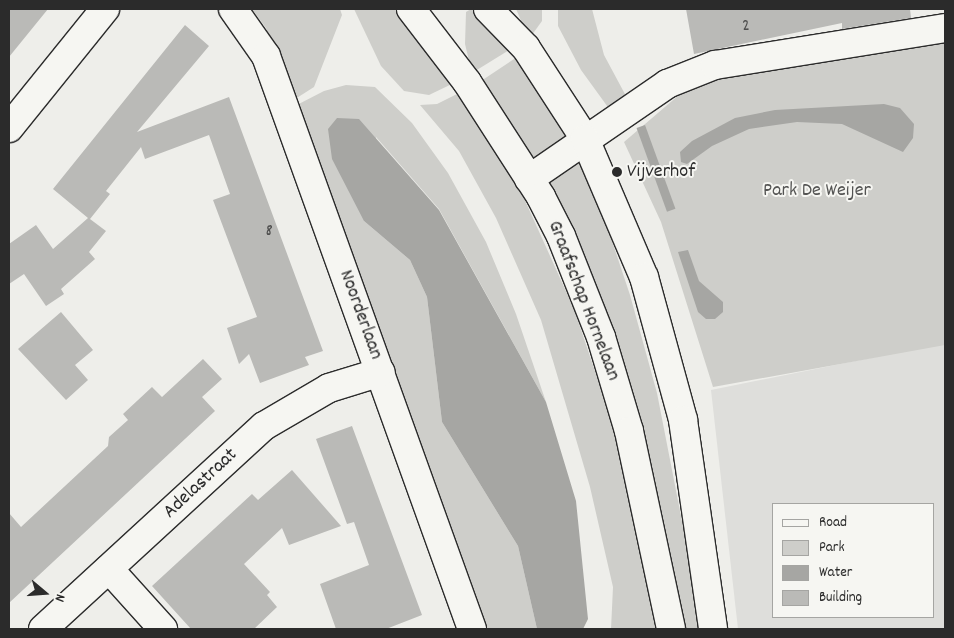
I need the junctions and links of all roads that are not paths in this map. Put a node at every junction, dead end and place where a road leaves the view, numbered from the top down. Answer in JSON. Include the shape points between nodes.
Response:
{"nodes":[{"id":1,"x":105,"y":9,"type":"edge"},
{"id":2,"x":234,"y":9,"type":"edge"},
{"id":3,"x":488,"y":9,"type":"edge"},
{"id":4,"x":416,"y":10,"type":"edge"},
{"id":5,"x":945,"y":28,"type":"edge"},
{"id":6,"x":9,"y":128,"type":"edge"},
{"id":7,"x":585,"y":139,"type":"junction"},
{"id":8,"x":529,"y":179,"type":"junction"},
{"id":9,"x":381,"y":372,"type":"junction"},
{"id":10,"x":109,"y":569,"type":"junction"},
{"id":11,"x":43,"y":629,"type":"edge"},
{"id":12,"x":162,"y":629,"type":"edge"},
{"id":13,"x":472,"y":629,"type":"edge"},
{"id":14,"x":671,"y":629,"type":"edge"},
{"id":15,"x":713,"y":629,"type":"edge"}],
"edges":[{"from":1,"to":6,"type":"street"},
{"from":2,"to":9,"type":"street","name":"Noorderlaan","via":[[266,56]]},
{"from":3,"to":7,"type":"street","via":[[526,48]]},
{"from":4,"to":8,"type":"street","name":"Graafschap Hornelaan"},
{"from":5,"to":7,"type":"street","via":[[715,65],[667,84]]},
{"from":7,"to":8,"type":"street"},
{"from":7,"to":15,"type":"street","via":[[644,277],[682,420]]},
{"from":8,"to":14,"type":"street","name":"Graafschap Hornelaan","via":[[561,236],[601,337],[632,440]]},
{"from":9,"to":10,"type":"street","name":"Adelastraat","via":[[329,388],[264,426]]},
{"from":9,"to":13,"type":"street","name":"Noorderlaan"},
{"from":10,"to":11,"type":"street","name":"Adelastraat"},
{"from":10,"to":12,"type":"street"}]}
